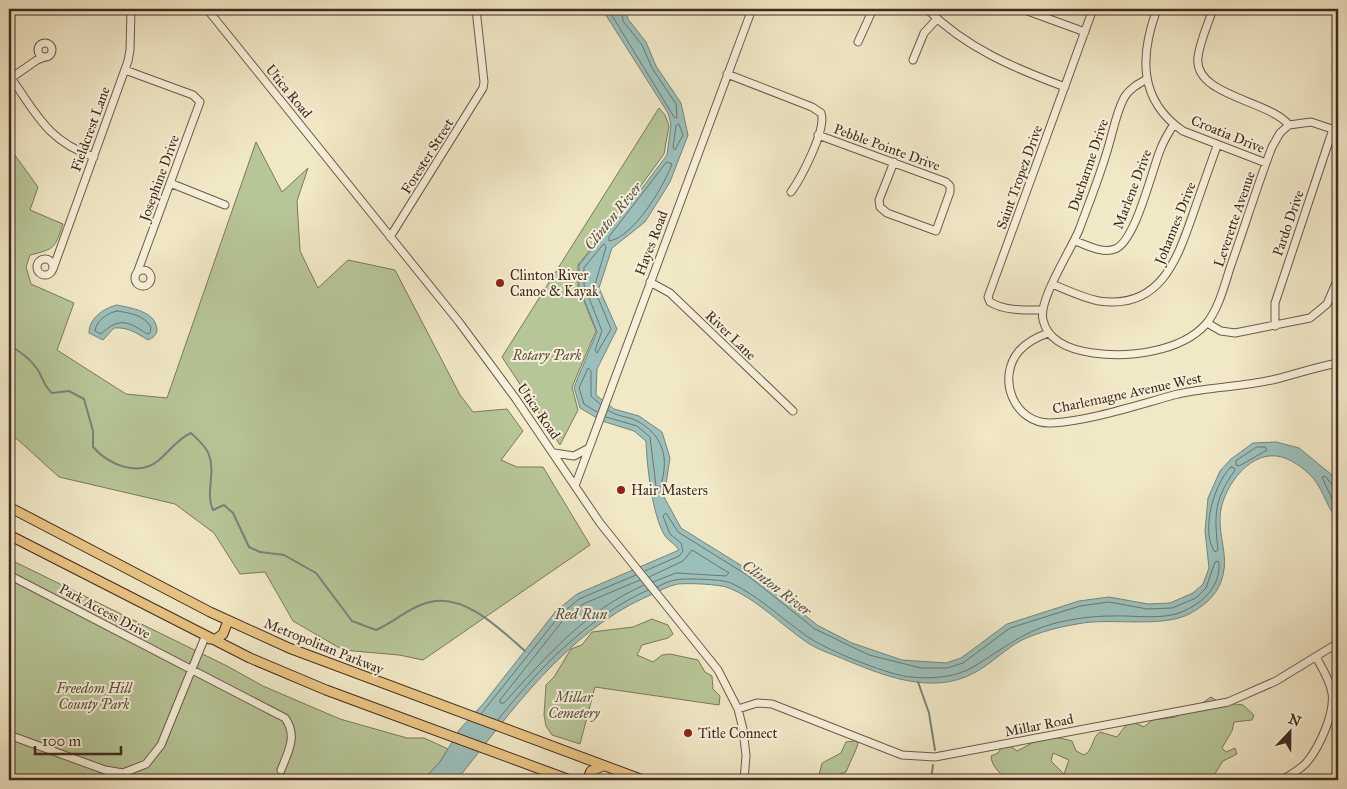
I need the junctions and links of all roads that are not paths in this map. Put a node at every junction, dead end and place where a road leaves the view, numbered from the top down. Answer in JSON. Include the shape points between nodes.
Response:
{"nodes":[{"id":1,"x":131,"y":9,"type":"edge"},
{"id":2,"x":207,"y":9,"type":"edge"},
{"id":3,"x":476,"y":9,"type":"edge"},
{"id":4,"x":752,"y":9,"type":"edge"},
{"id":5,"x":872,"y":9,"type":"edge"},
{"id":6,"x":927,"y":9,"type":"edge"},
{"id":7,"x":1022,"y":9,"type":"edge"},
{"id":8,"x":1094,"y":9,"type":"edge"},
{"id":9,"x":1157,"y":9,"type":"edge"},
{"id":10,"x":1213,"y":9,"type":"edge"},
{"id":11,"x":937,"y":19,"type":"junction"},
{"id":12,"x":1085,"y":32,"type":"junction"},
{"id":13,"x":858,"y":42,"type":"dead end"},
{"id":14,"x":38,"y":56,"type":"junction"},
{"id":15,"x":913,"y":60,"type":"dead end"},
{"id":16,"x":125,"y":70,"type":"junction"},
{"id":17,"x":728,"y":74,"type":"junction"},
{"id":18,"x":10,"y":76,"type":"edge"},
{"id":19,"x":1147,"y":79,"type":"junction"},
{"id":20,"x":1065,"y":87,"type":"junction"},
{"id":21,"x":1174,"y":124,"type":"junction"},
{"id":22,"x":1289,"y":125,"type":"junction"},
{"id":23,"x":1336,"y":130,"type":"edge"},
{"id":24,"x":818,"y":135,"type":"junction"},
{"id":25,"x":1217,"y":146,"type":"junction"},
{"id":26,"x":94,"y":157,"type":"junction"},
{"id":27,"x":894,"y":162,"type":"junction"},
{"id":28,"x":1266,"y":163,"type":"junction"},
{"id":29,"x":170,"y":183,"type":"junction"},
{"id":30,"x":791,"y":192,"type":"dead end"},
{"id":31,"x":225,"y":205,"type":"dead end"},
{"id":32,"x":390,"y":236,"type":"junction"},
{"id":33,"x":1074,"y":241,"type":"junction"},
{"id":34,"x":58,"y":256,"type":"junction"},
{"id":35,"x":48,"y":260,"type":"junction"},
{"id":36,"x":141,"y":262,"type":"junction"},
{"id":37,"x":53,"y":269,"type":"junction"},
{"id":38,"x":147,"y":271,"type":"junction"},
{"id":39,"x":136,"y":273,"type":"junction"},
{"id":40,"x":1338,"y":278,"type":"edge"},
{"id":41,"x":650,"y":282,"type":"junction"},
{"id":42,"x":1052,"y":284,"type":"junction"},
{"id":43,"x":1042,"y":310,"type":"junction"},
{"id":44,"x":1206,"y":323,"type":"junction"},
{"id":45,"x":1275,"y":326,"type":"junction"},
{"id":46,"x":1048,"y":334,"type":"junction"},
{"id":47,"x":1338,"y":363,"type":"edge"},
{"id":48,"x":794,"y":411,"type":"dead end"},
{"id":49,"x":589,"y":448,"type":"junction"},
{"id":50,"x":554,"y":453,"type":"junction"},
{"id":51,"x":575,"y":486,"type":"junction"},
{"id":52,"x":9,"y":508,"type":"edge"},
{"id":53,"x":9,"y":534,"type":"edge"},
{"id":54,"x":9,"y":575,"type":"edge"},
{"id":55,"x":228,"y":621,"type":"junction"},
{"id":56,"x":208,"y":638,"type":"junction"},
{"id":57,"x":1338,"y":642,"type":"edge"},
{"id":58,"x":1316,"y":657,"type":"junction"},
{"id":59,"x":190,"y":670,"type":"junction"},
{"id":60,"x":738,"y":708,"type":"junction"},
{"id":61,"x":9,"y":736,"type":"edge"},
{"id":62,"x":603,"y":766,"type":"junction"},
{"id":63,"x":281,"y":770,"type":"dead end"},
{"id":64,"x":570,"y":780,"type":"edge"},
{"id":65,"x":587,"y":780,"type":"edge"},
{"id":66,"x":643,"y":780,"type":"edge"},
{"id":67,"x":744,"y":780,"type":"edge"},
{"id":68,"x":1282,"y":780,"type":"edge"}],
"edges":[{"from":1,"to":16,"type":"street","name":"Fieldcrest Lane","via":[[130,50]]},
{"from":2,"to":32,"type":"street","name":"Utica Road"},
{"from":3,"to":32,"type":"street","name":"Forester Street","via":[[482,88]]},
{"from":4,"to":17,"type":"street","name":"Hayes Road"},
{"from":5,"to":13,"type":"street"},
{"from":6,"to":11,"type":"street"},
{"from":7,"to":12,"type":"street"},
{"from":8,"to":12,"type":"street","name":"Saint Tropez Drive"},
{"from":9,"to":19,"type":"street","via":[[1145,52]]},
{"from":10,"to":22,"type":"street","via":[[1198,56],[1203,76],[1223,92],[1274,112]]},
{"from":11,"to":15,"type":"street","via":[[924,34]]},
{"from":11,"to":20,"type":"street","via":[[999,61]]},
{"from":12,"to":20,"type":"street","name":"Saint Tropez Drive"},
{"from":14,"to":14,"type":"street","via":[[46,57],[52,51],[49,44],[41,44]]},
{"from":14,"to":18,"type":"street"},
{"from":16,"to":26,"type":"street","name":"Fieldcrest Lane"},
{"from":16,"to":29,"type":"street","name":"Josephine Drive","via":[[193,96],[200,102]]},
{"from":17,"to":24,"type":"street","name":"Pebble Pointe Drive","via":[[819,112],[823,118]]},
{"from":17,"to":41,"type":"street","name":"Hayes Road"},
{"from":18,"to":26,"type":"street","via":[[52,134],[70,148]]},
{"from":19,"to":21,"type":"street","name":"Croatia Drive","via":[[1156,103]]},
{"from":19,"to":33,"type":"street","name":"Ducharme Drive","via":[[1130,91],[1122,103],[1097,184]]},
{"from":20,"to":43,"type":"street","name":"Saint Tropez Drive","via":[[988,297],[990,302],[1002,307]]},
{"from":21,"to":25,"type":"street","name":"Croatia Drive"},
{"from":21,"to":33,"type":"street","name":"Marlene Drive","via":[[1161,148],[1123,244],[1101,250]]},
{"from":22,"to":23,"type":"street","via":[[1311,122]]},
{"from":22,"to":28,"type":"street","name":"Leverette Avenue","via":[[1276,139]]},
{"from":23,"to":45,"type":"street","name":"Pardo Drive","via":[[1275,303]]},
{"from":24,"to":27,"type":"street","name":"Pebble Pointe Drive"},
{"from":24,"to":30,"type":"street","via":[[805,169]]},
{"from":25,"to":28,"type":"street","name":"Croatia Drive"},
{"from":25,"to":42,"type":"street","name":"Johannes Drive","via":[[1178,257],[1158,284],[1132,298],[1105,301]]},
{"from":26,"to":34,"type":"street","name":"Fieldcrest Lane"},
{"from":27,"to":27,"type":"street","name":"Pebble Pointe Drive","via":[[950,186],[950,195],[936,232],[887,213],[880,207],[879,200]]},
{"from":28,"to":44,"type":"street","name":"Leverette Avenue","via":[[1223,288]]},
{"from":29,"to":31,"type":"street"},
{"from":29,"to":36,"type":"street","name":"Josephine Drive"},
{"from":32,"to":50,"type":"street","name":"Utica Road","via":[[459,322]]},
{"from":33,"to":42,"type":"street","name":"Ducharme Drive"},
{"from":34,"to":35,"type":"street"},
{"from":34,"to":37,"type":"street","name":"Fieldcrest Lane"},
{"from":35,"to":37,"type":"street"},
{"from":35,"to":37,"type":"street","via":[[38,262],[38,272],[45,276]]},
{"from":36,"to":38,"type":"street"},
{"from":36,"to":39,"type":"street","name":"Josephine Drive"},
{"from":38,"to":39,"type":"street"},
{"from":38,"to":39,"type":"street","via":[[152,280],[146,286],[136,284]]},
{"from":40,"to":45,"type":"street","via":[[1326,304],[1310,318]]},
{"from":41,"to":48,"type":"street","name":"River Lane","via":[[670,293]]},
{"from":41,"to":49,"type":"street","name":"Hayes Road"},
{"from":42,"to":43,"type":"street","name":"Ducharme Drive"},
{"from":43,"to":46,"type":"street"},
{"from":44,"to":45,"type":"street","via":[[1230,333]]},
{"from":44,"to":46,"type":"street","via":[[1179,342],[1130,353],[1082,351]]},
{"from":46,"to":47,"type":"street","name":"Charlemagne Avenue West","via":[[1020,349],[1010,367],[1008,382],[1012,398],[1020,410],[1046,422],[1119,410],[1199,390],[1273,380]]},
{"from":49,"to":50,"type":"street","via":[[574,456]]},
{"from":49,"to":51,"type":"street","name":"Hayes Road"},
{"from":50,"to":51,"type":"street","name":"Utica Road"},
{"from":51,"to":60,"type":"street","name":"Utica Road","via":[[630,562],[721,676]]},
{"from":52,"to":55,"type":"main road","name":"Metropolitan Parkway"},
{"from":53,"to":56,"type":"main road"},
{"from":54,"to":59,"type":"street","name":"Park Access Drive"},
{"from":55,"to":56,"type":"main road","via":[[223,634],[216,639]]},
{"from":55,"to":62,"type":"main road","name":"Metropolitan Parkway","via":[[319,661]]},
{"from":56,"to":59,"type":"street"},
{"from":56,"to":64,"type":"main road","via":[[318,686]]},
{"from":57,"to":58,"type":"street","name":"Millar Road"},
{"from":58,"to":60,"type":"street","name":"Millar Road","via":[[1264,688],[1226,702],[935,757],[902,755],[772,704],[757,703]]},
{"from":58,"to":68,"type":"street","via":[[1332,694],[1330,712],[1307,762]]},
{"from":59,"to":61,"type":"street","via":[[154,757],[123,774]]},
{"from":59,"to":63,"type":"street","name":"Park Access Drive","via":[[285,718],[293,736]]},
{"from":60,"to":67,"type":"street","name":"Utica Road","via":[[745,742]]},
{"from":62,"to":65,"type":"main road","via":[[591,771]]},
{"from":62,"to":66,"type":"main road","name":"Metropolitan Parkway"}]}
